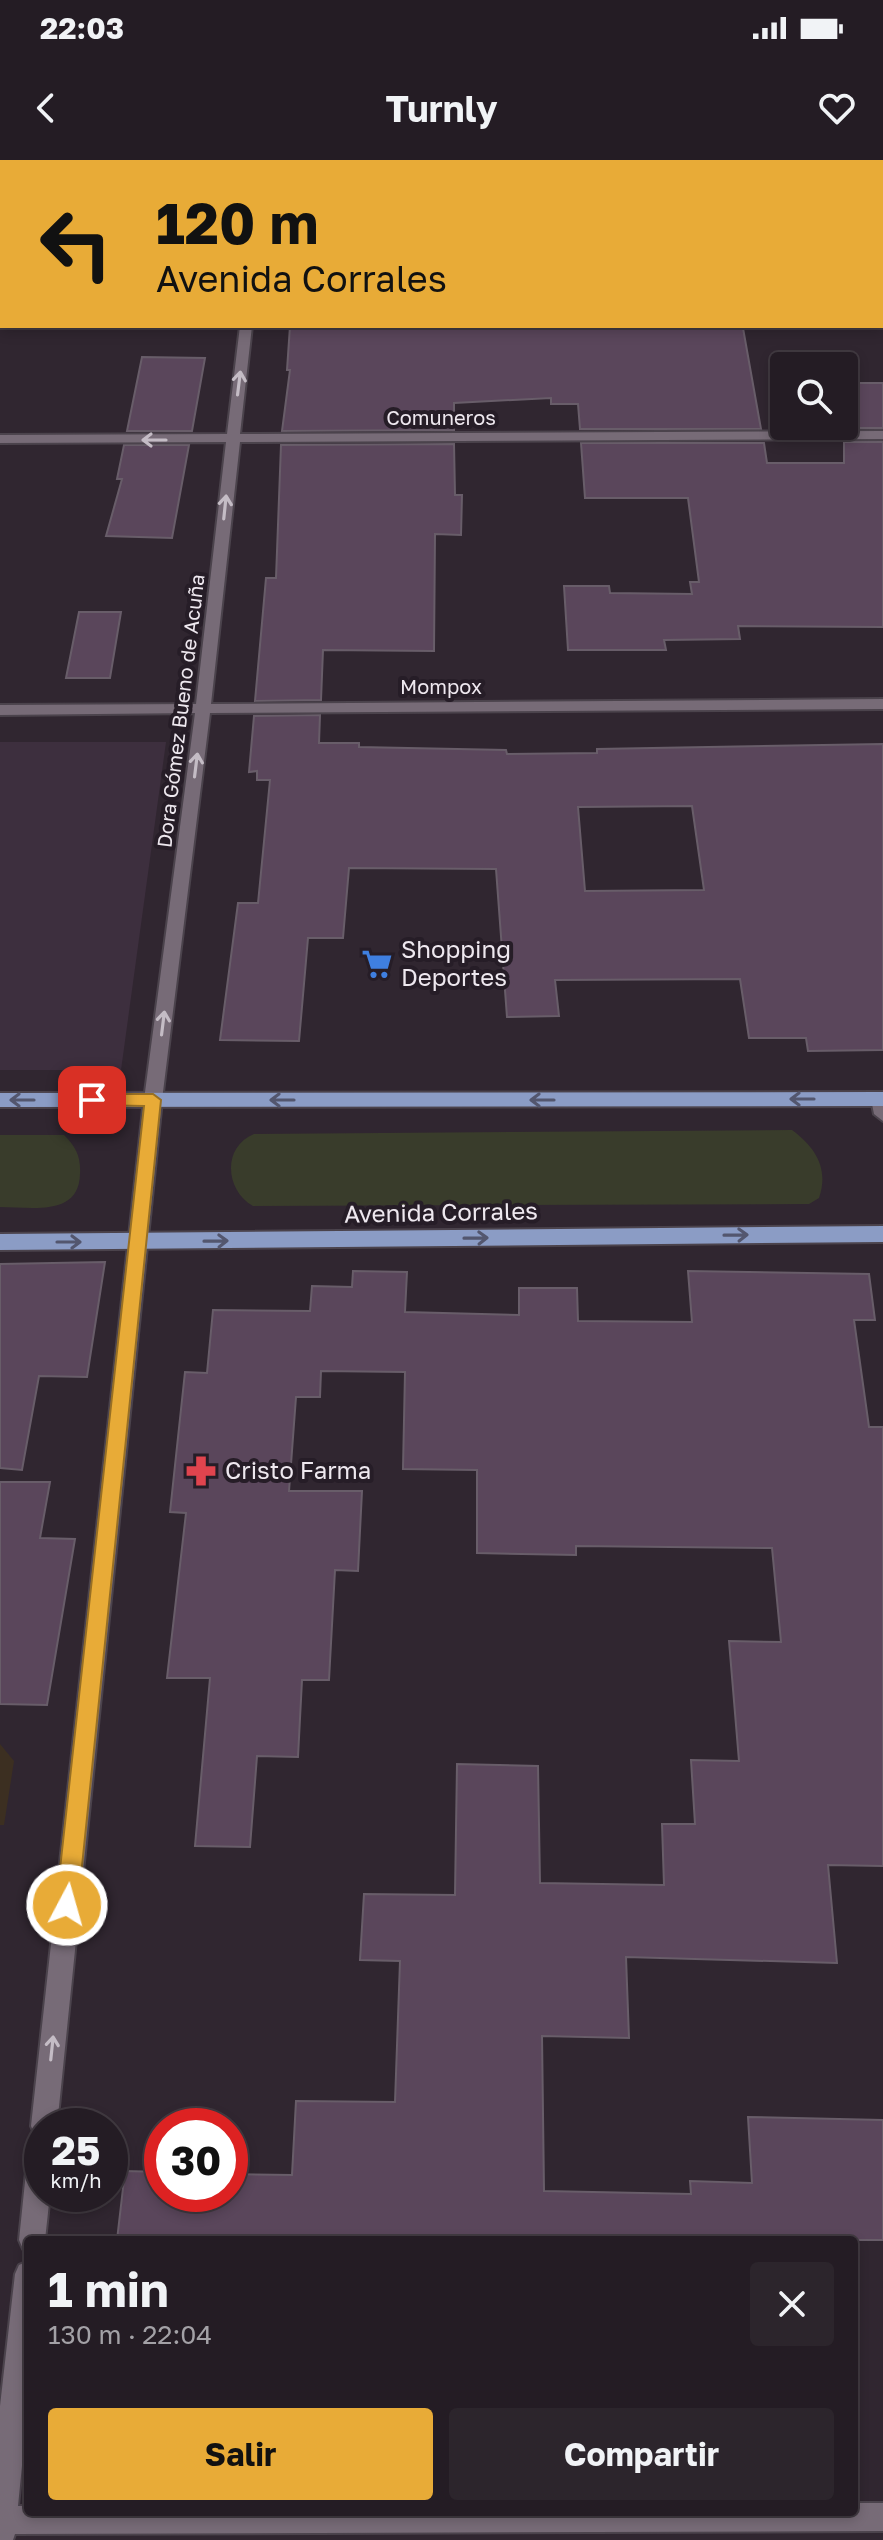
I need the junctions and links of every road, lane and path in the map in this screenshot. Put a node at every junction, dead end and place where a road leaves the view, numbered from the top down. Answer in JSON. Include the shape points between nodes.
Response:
{"nodes":[{"id":1,"x":246,"y":328,"type":"edge"},
{"id":2,"x":883,"y":435,"type":"edge"},
{"id":3,"x":0,"y":439,"type":"edge"},
{"id":4,"x":232,"y":440,"type":"junction"},
{"id":5,"x":883,"y":704,"type":"edge"},
{"id":6,"x":203,"y":709,"type":"junction"},
{"id":7,"x":0,"y":710,"type":"edge"},
{"id":8,"x":0,"y":1100,"type":"edge"},
{"id":9,"x":153,"y":1100,"type":"junction"},
{"id":10,"x":882,"y":1104,"type":"edge"},
{"id":11,"x":883,"y":1234,"type":"edge"},
{"id":12,"x":0,"y":1242,"type":"edge"},
{"id":13,"x":138,"y":1242,"type":"junction"},
{"id":14,"x":46,"y":2108,"type":"edge"},
{"id":15,"x":35,"y":2212,"type":"edge"},
{"id":16,"x":32,"y":2236,"type":"edge"},
{"id":17,"x":24,"y":2311,"type":"edge"},
{"id":18,"x":883,"y":2517,"type":"edge"},
{"id":19,"x":1,"y":2526,"type":"edge"}],
"edges":[{"from":4,"to":1,"type":"street","name":"Dora Gómez Bueno de Acuña","one_way":true},
{"from":2,"to":4,"type":"street","name":"Comuneros"},
{"from":4,"to":3,"type":"street","name":"Comuneros","one_way":true},
{"from":6,"to":4,"type":"street","name":"Dora Gómez Bueno de Acuña","one_way":true},
{"from":5,"to":6,"type":"street","name":"Mompox"},
{"from":6,"to":7,"type":"street","name":"Mompox"},
{"from":9,"to":6,"type":"street","name":"Dora Gómez Bueno de Acuña","one_way":true},
{"from":9,"to":8,"type":"main road","one_way":true},
{"from":10,"to":9,"type":"main road","one_way":true},
{"from":9,"to":13,"type":"street","name":"Dora Gómez Bueno de Acuña"},
{"from":13,"to":11,"type":"main road","name":"Avenida Corrales","one_way":true},
{"from":12,"to":13,"type":"main road","name":"Avenida Corrales","one_way":true},
{"from":14,"to":13,"type":"street","name":"Dora Gómez Bueno de Acuña","one_way":true},
{"from":15,"to":16,"type":"street"},
{"from":17,"to":19,"type":"street"},
{"from":18,"to":19,"type":"street"}]}
